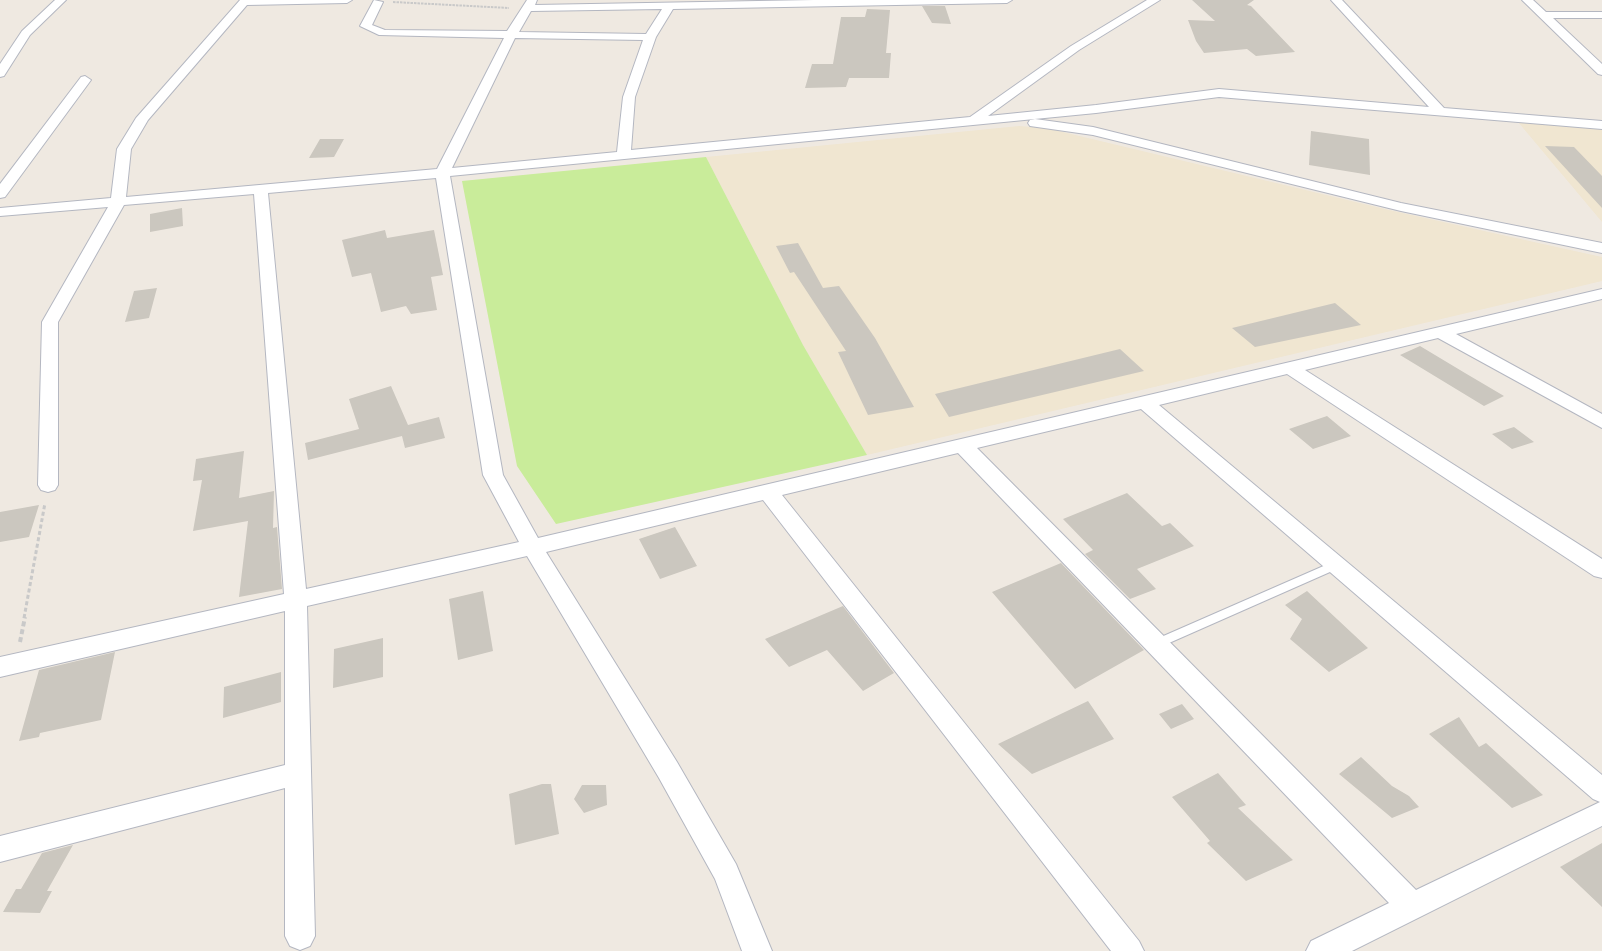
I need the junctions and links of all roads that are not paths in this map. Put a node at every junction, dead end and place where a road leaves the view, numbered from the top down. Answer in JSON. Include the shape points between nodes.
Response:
{"nodes":[{"id":1,"x":61,"y":0,"type":"edge"},
{"id":2,"x":347,"y":0,"type":"edge"},
{"id":3,"x":980,"y":0,"type":"edge"},
{"id":4,"x":1007,"y":0,"type":"edge"},
{"id":5,"x":1155,"y":0,"type":"edge"},
{"id":6,"x":1336,"y":0,"type":"edge"},
{"id":7,"x":1527,"y":0,"type":"edge"},
{"id":8,"x":245,"y":1,"type":"edge"},
{"id":9,"x":884,"y":1,"type":"edge"},
{"id":10,"x":378,"y":2,"type":"road end"},
{"id":11,"x":530,"y":4,"type":"edge"},
{"id":12,"x":669,"y":6,"type":"junction"},
{"id":13,"x":1543,"y":15,"type":"junction"},
{"id":14,"x":1602,"y":15,"type":"edge"},
{"id":15,"x":511,"y":35,"type":"junction"},
{"id":16,"x":650,"y":37,"type":"junction"},
{"id":17,"x":1602,"y":71,"type":"edge"},
{"id":18,"x":0,"y":73,"type":"edge"},
{"id":19,"x":85,"y":80,"type":"dead end"},
{"id":20,"x":1439,"y":110,"type":"junction"},
{"id":21,"x":973,"y":120,"type":"junction"},
{"id":22,"x":1602,"y":125,"type":"edge"},
{"id":23,"x":624,"y":155,"type":"junction"},
{"id":24,"x":442,"y":173,"type":"junction"},
{"id":25,"x":261,"y":190,"type":"junction"},
{"id":26,"x":0,"y":194,"type":"edge"},
{"id":27,"x":118,"y":203,"type":"junction"},
{"id":28,"x":0,"y":212,"type":"edge"},
{"id":29,"x":1602,"y":248,"type":"edge"},
{"id":30,"x":1602,"y":294,"type":"edge"},
{"id":31,"x":1440,"y":332,"type":"junction"},
{"id":32,"x":1290,"y":368,"type":"junction"},
{"id":33,"x":1144,"y":402,"type":"junction"},
{"id":34,"x":1602,"y":422,"type":"edge"},
{"id":35,"x":962,"y":445,"type":"junction"},
{"id":36,"x":48,"y":485,"type":"road end"},
{"id":37,"x":768,"y":491,"type":"junction"},
{"id":38,"x":532,"y":547,"type":"junction"},
{"id":39,"x":1335,"y":565,"type":"junction"},
{"id":40,"x":1602,"y":570,"type":"edge"},
{"id":41,"x":296,"y":599,"type":"junction"},
{"id":42,"x":1156,"y":644,"type":"junction"},
{"id":43,"x":8,"y":665,"type":"edge"},
{"id":44,"x":298,"y":773,"type":"junction"},
{"id":45,"x":1602,"y":791,"type":"edge"},
{"id":46,"x":1602,"y":813,"type":"edge"},
{"id":47,"x":0,"y":848,"type":"edge"},
{"id":48,"x":1412,"y":906,"type":"junction"},
{"id":49,"x":300,"y":936,"type":"dead end"},
{"id":50,"x":757,"y":951,"type":"edge"},
{"id":51,"x":1129,"y":951,"type":"edge"},
{"id":52,"x":1322,"y":951,"type":"edge"}],
"edges":[{"from":1,"to":18,"type":"street","via":[[26,33]]},
{"from":2,"to":8,"type":"street"},
{"from":3,"to":4,"type":"street"},
{"from":3,"to":9,"type":"street"},
{"from":5,"to":21,"type":"street","via":[[1075,48]]},
{"from":6,"to":20,"type":"street"},
{"from":7,"to":13,"type":"street"},
{"from":8,"to":27,"type":"street","via":[[142,118],[124,149]]},
{"from":9,"to":12,"type":"street"},
{"from":10,"to":15,"type":"street","via":[[366,26],[376,31],[412,35]]},
{"from":11,"to":12,"type":"street"},
{"from":11,"to":15,"type":"street"},
{"from":12,"to":16,"type":"street"},
{"from":13,"to":14,"type":"street"},
{"from":13,"to":17,"type":"street"},
{"from":15,"to":16,"type":"street"},
{"from":15,"to":24,"type":"street"},
{"from":16,"to":23,"type":"street","via":[[629,97]]},
{"from":19,"to":26,"type":"street"},
{"from":20,"to":21,"type":"street","via":[[1219,93]]},
{"from":20,"to":22,"type":"street"},
{"from":21,"to":23,"type":"street"},
{"from":21,"to":29,"type":"street","via":[[1093,131],[1360,197]]},
{"from":23,"to":24,"type":"street"},
{"from":24,"to":25,"type":"street"},
{"from":24,"to":38,"type":"street","via":[[493,475]]},
{"from":25,"to":27,"type":"street"},
{"from":25,"to":41,"type":"street"},
{"from":27,"to":28,"type":"street"},
{"from":27,"to":36,"type":"street","via":[[50,322]]},
{"from":30,"to":31,"type":"street"},
{"from":31,"to":32,"type":"street"},
{"from":31,"to":34,"type":"street"},
{"from":32,"to":33,"type":"street"},
{"from":32,"to":40,"type":"street"},
{"from":33,"to":35,"type":"street"},
{"from":33,"to":39,"type":"street"},
{"from":35,"to":37,"type":"street"},
{"from":35,"to":42,"type":"street"},
{"from":37,"to":38,"type":"street"},
{"from":37,"to":51,"type":"street"},
{"from":38,"to":41,"type":"street"},
{"from":38,"to":50,"type":"street","via":[[726,874]]},
{"from":39,"to":42,"type":"lane"},
{"from":39,"to":45,"type":"street"},
{"from":41,"to":43,"type":"street"},
{"from":41,"to":44,"type":"street"},
{"from":42,"to":48,"type":"street"},
{"from":44,"to":47,"type":"street"},
{"from":44,"to":49,"type":"street"},
{"from":46,"to":48,"type":"street"},
{"from":48,"to":52,"type":"street"}]}
